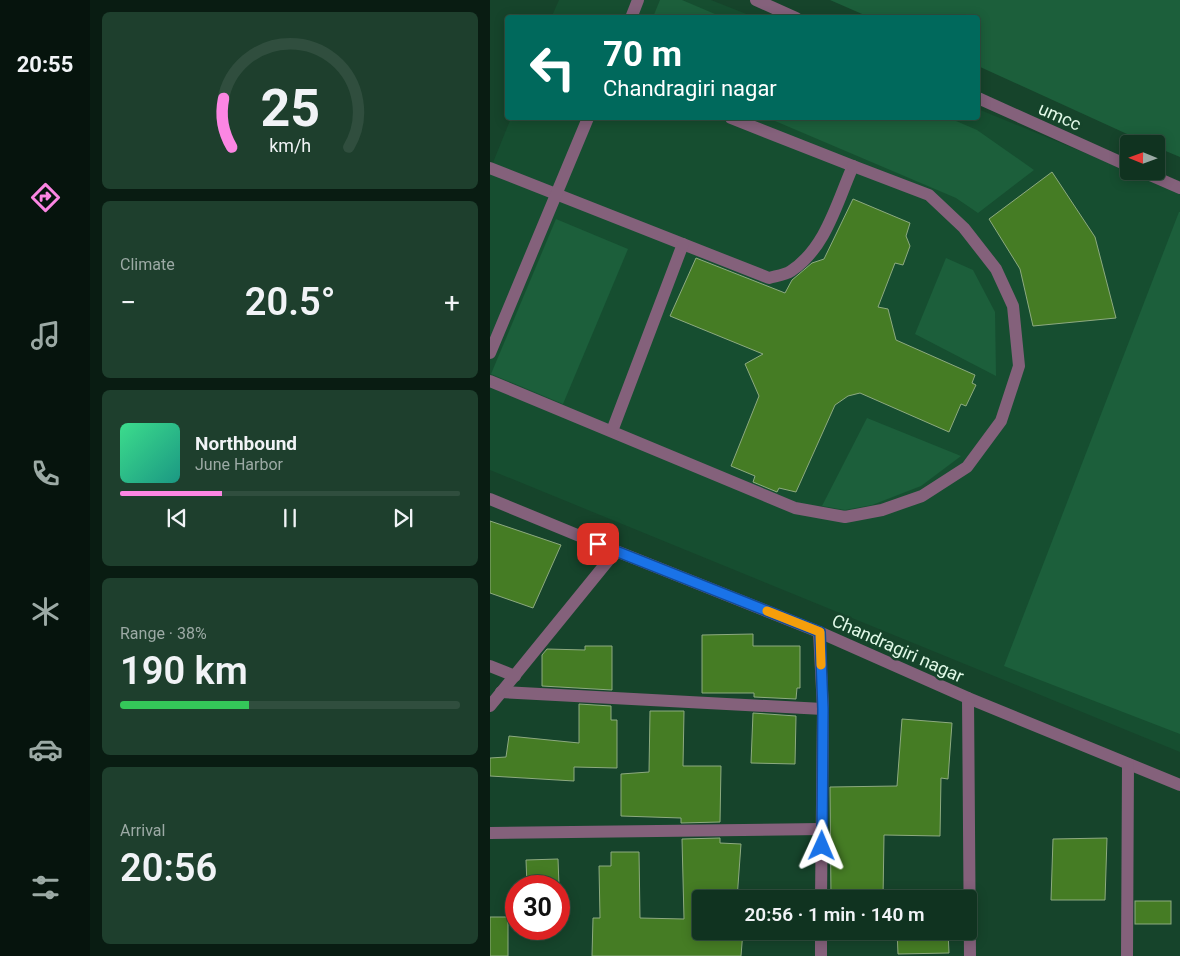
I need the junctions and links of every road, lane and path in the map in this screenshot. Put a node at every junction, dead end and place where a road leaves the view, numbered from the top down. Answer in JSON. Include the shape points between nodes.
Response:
{"nodes":[{"id":1,"x":638,"y":0,"type":"edge"},
{"id":2,"x":756,"y":0,"type":"edge"},
{"id":3,"x":632,"y":15,"type":"edge"},
{"id":4,"x":789,"y":15,"type":"edge"},
{"id":5,"x":980,"y":99,"type":"edge"},
{"id":6,"x":587,"y":120,"type":"edge"},
{"id":7,"x":736,"y":120,"type":"edge"},
{"id":8,"x":1120,"y":162,"type":"edge"},
{"id":9,"x":853,"y":166,"type":"junction"},
{"id":10,"x":490,"y":168,"type":"edge"},
{"id":11,"x":1162,"y":180,"type":"edge"},
{"id":12,"x":1180,"y":188,"type":"edge"},
{"id":13,"x":556,"y":195,"type":"junction"},
{"id":14,"x":683,"y":244,"type":"junction"},
{"id":15,"x":490,"y":354,"type":"edge"},
{"id":16,"x":490,"y":381,"type":"edge"},
{"id":17,"x":612,"y":431,"type":"junction"},
{"id":18,"x":490,"y":499,"type":"edge"},
{"id":19,"x":616,"y":551,"type":"junction"},
{"id":20,"x":820,"y":632,"type":"junction"},
{"id":21,"x":490,"y":666,"type":"edge"},
{"id":22,"x":515,"y":676,"type":"junction"},
{"id":23,"x":501,"y":692,"type":"junction"},
{"id":24,"x":968,"y":698,"type":"junction"},
{"id":25,"x":490,"y":706,"type":"edge"},
{"id":26,"x":823,"y":709,"type":"junction"},
{"id":27,"x":1128,"y":764,"type":"junction"},
{"id":28,"x":1180,"y":784,"type":"edge"},
{"id":29,"x":822,"y":829,"type":"junction"},
{"id":30,"x":490,"y":833,"type":"edge"},
{"id":31,"x":821,"y":890,"type":"edge"},
{"id":32,"x":821,"y":940,"type":"edge"},
{"id":33,"x":821,"y":956,"type":"edge"},
{"id":34,"x":970,"y":956,"type":"edge"},
{"id":35,"x":1127,"y":956,"type":"edge"}],
"edges":[{"from":1,"to":3,"type":"street"},
{"from":2,"to":4,"type":"street"},
{"from":5,"to":8,"type":"street","name":"umcc"},
{"from":6,"to":13,"type":"street"},
{"from":7,"to":9,"type":"street"},
{"from":9,"to":14,"type":"street","via":[[819,244],[790,272],[769,278]]},
{"from":9,"to":17,"type":"street","via":[[929,195],[964,228],[996,269],[1013,306],[1019,366],[1001,421],[967,467],[922,496],[882,510],[845,517],[795,508]]},
{"from":10,"to":13,"type":"street"},
{"from":11,"to":12,"type":"street"},
{"from":13,"to":14,"type":"street"},
{"from":13,"to":15,"type":"street"},
{"from":14,"to":17,"type":"street"},
{"from":16,"to":17,"type":"street"},
{"from":18,"to":19,"type":"street","name":"Chandragiri nagar"},
{"from":19,"to":20,"type":"street","name":"Chandragiri nagar"},
{"from":19,"to":22,"type":"street"},
{"from":20,"to":24,"type":"street","name":"Chandragiri nagar"},
{"from":20,"to":26,"type":"street"},
{"from":21,"to":22,"type":"street"},
{"from":22,"to":23,"type":"street"},
{"from":23,"to":25,"type":"street"},
{"from":23,"to":26,"type":"street"},
{"from":24,"to":27,"type":"street","name":"Chandragiri nagar"},
{"from":24,"to":34,"type":"street"},
{"from":26,"to":29,"type":"street"},
{"from":27,"to":28,"type":"street","name":"Chandragiri nagar"},
{"from":27,"to":35,"type":"street"},
{"from":29,"to":30,"type":"street"},
{"from":29,"to":31,"type":"street"},
{"from":32,"to":33,"type":"street"}]}
